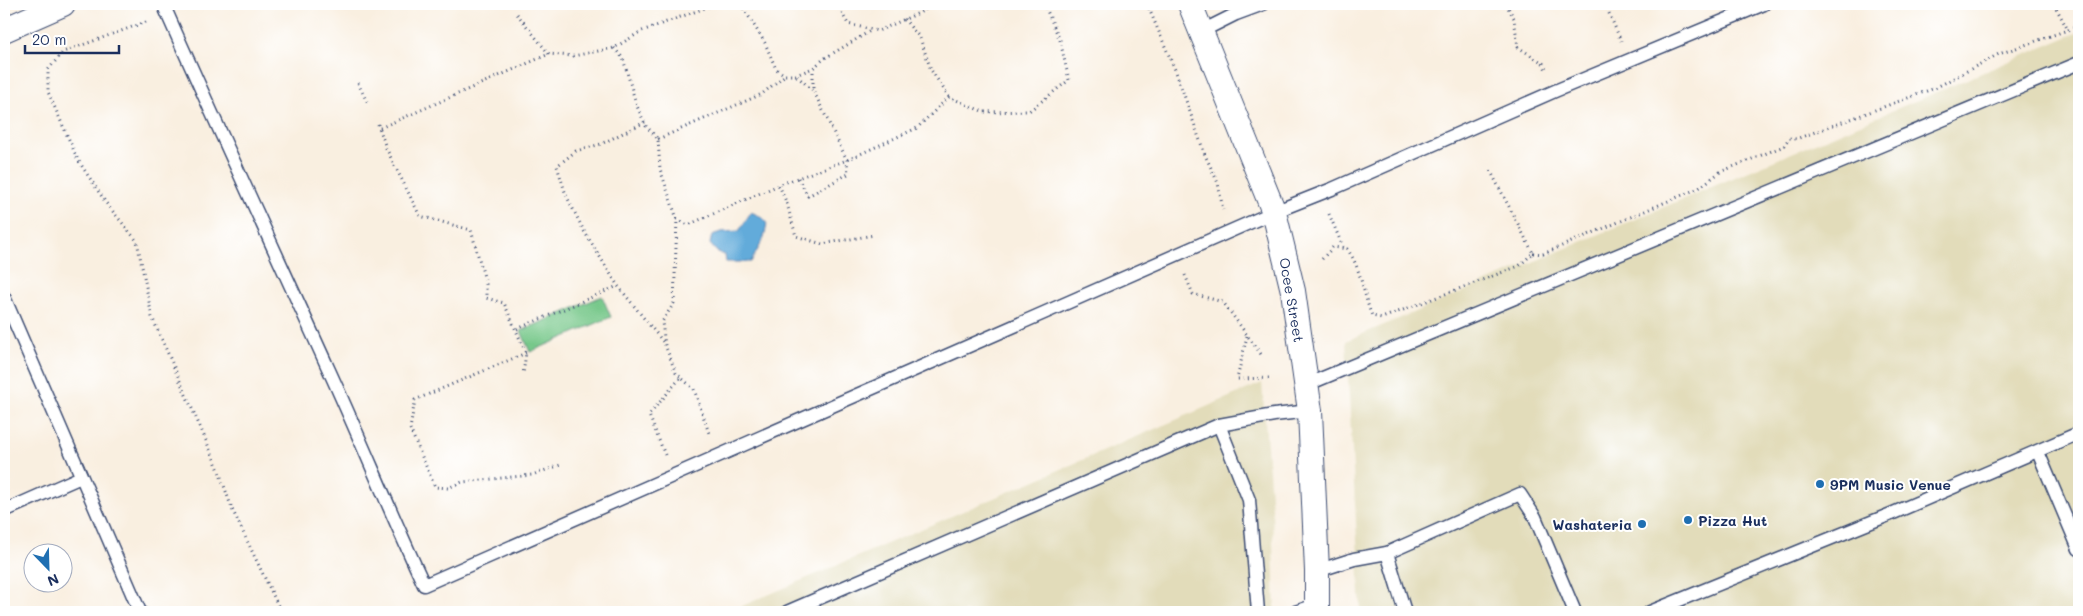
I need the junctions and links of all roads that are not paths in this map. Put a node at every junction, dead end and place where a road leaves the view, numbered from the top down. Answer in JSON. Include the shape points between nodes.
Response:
{"nodes":[{"id":1,"x":63,"y":4,"type":"edge"},
{"id":2,"x":1190,"y":4,"type":"edge"},
{"id":3,"x":1263,"y":4,"type":"edge"},
{"id":4,"x":1764,"y":4,"type":"edge"},
{"id":5,"x":166,"y":10,"type":"edge"},
{"id":6,"x":4,"y":30,"type":"edge"},
{"id":7,"x":1202,"y":32,"type":"junction"},
{"id":8,"x":2079,"y":63,"type":"edge"},
{"id":9,"x":1274,"y":212,"type":"junction"},
{"id":10,"x":4,"y":297,"type":"edge"},
{"id":11,"x":1306,"y":385,"type":"junction"},
{"id":12,"x":1310,"y":411,"type":"junction"},
{"id":13,"x":1220,"y":425,"type":"junction"},
{"id":14,"x":2079,"y":434,"type":"edge"},
{"id":15,"x":2038,"y":452,"type":"junction"},
{"id":16,"x":81,"y":477,"type":"junction"},
{"id":17,"x":4,"y":511,"type":"edge"},
{"id":18,"x":2079,"y":549,"type":"edge"},
{"id":19,"x":1387,"y":553,"type":"junction"},
{"id":20,"x":1317,"y":571,"type":"junction"},
{"id":21,"x":1309,"y":610,"type":"edge"},
{"id":22,"x":140,"y":612,"type":"edge"},
{"id":23,"x":787,"y":612,"type":"edge"},
{"id":24,"x":1258,"y":612,"type":"edge"},
{"id":25,"x":1405,"y":612,"type":"edge"},
{"id":26,"x":1575,"y":612,"type":"edge"},
{"id":27,"x":1654,"y":612,"type":"edge"}],
"edges":[{"from":1,"to":6,"type":"street"},
{"from":2,"to":7,"type":"street","name":"Ocee Street"},
{"from":3,"to":7,"type":"lane"},
{"from":4,"to":9,"type":"lane"},
{"from":5,"to":9,"type":"lane","via":[[424,585]]},
{"from":7,"to":9,"type":"street","name":"Ocee Street"},
{"from":8,"to":11,"type":"lane"},
{"from":9,"to":11,"type":"street","name":"Ocee Street","via":[[1293,291]]},
{"from":10,"to":16,"type":"lane"},
{"from":11,"to":12,"type":"street","name":"Ocee Street"},
{"from":12,"to":13,"type":"lane"},
{"from":12,"to":20,"type":"street","name":"Ocee Street"},
{"from":13,"to":23,"type":"lane"},
{"from":13,"to":24,"type":"lane","via":[[1250,500]]},
{"from":14,"to":15,"type":"lane"},
{"from":15,"to":18,"type":"lane"},
{"from":15,"to":27,"type":"lane"},
{"from":16,"to":17,"type":"lane"},
{"from":16,"to":22,"type":"lane"},
{"from":19,"to":20,"type":"lane"},
{"from":19,"to":25,"type":"lane"},
{"from":19,"to":26,"type":"lane","via":[[1520,494],[1535,517]]},
{"from":20,"to":21,"type":"street","name":"Ocee Street"}]}
